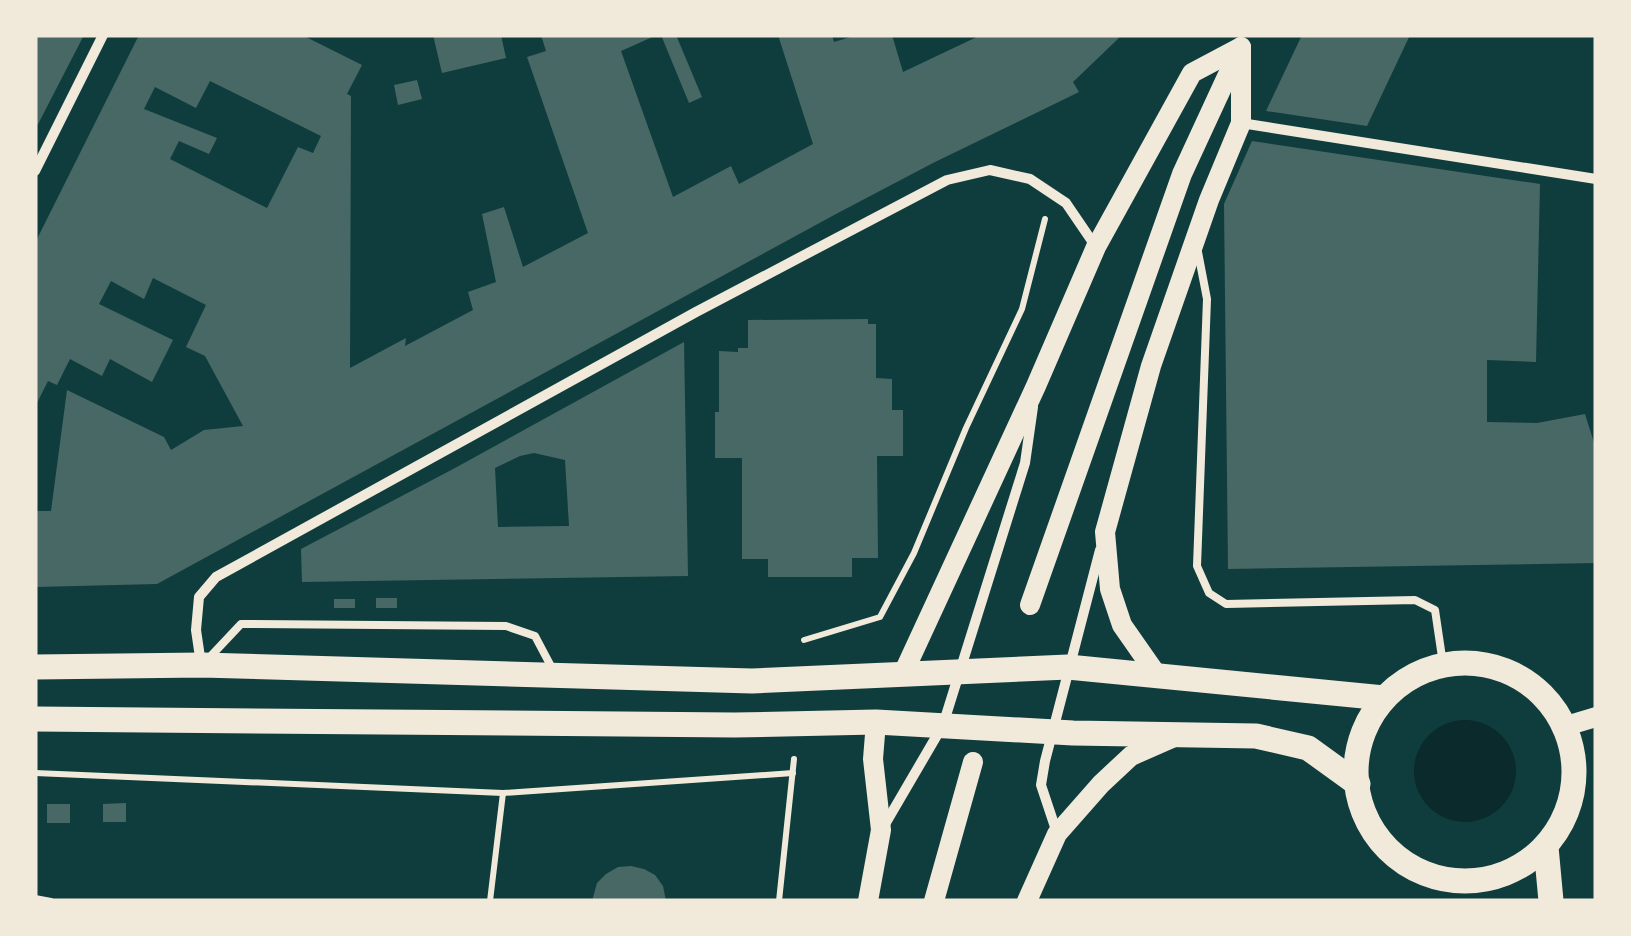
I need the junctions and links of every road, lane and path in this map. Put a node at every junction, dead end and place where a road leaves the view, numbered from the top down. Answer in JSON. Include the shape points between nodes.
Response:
{"nodes":[{"id":1,"x":103,"y":35,"type":"edge"},
{"id":2,"x":1244,"y":41,"type":"edge"},
{"id":3,"x":1241,"y":123,"type":"junction"},
{"id":4,"x":35,"y":170,"type":"edge"},
{"id":5,"x":1596,"y":179,"type":"edge"},
{"id":6,"x":1051,"y":194,"type":"junction"},
{"id":7,"x":1195,"y":238,"type":"junction"},
{"id":8,"x":1096,"y":247,"type":"junction"},
{"id":9,"x":1036,"y":386,"type":"junction"},
{"id":10,"x":1105,"y":532,"type":"junction"},
{"id":11,"x":1030,"y":605,"type":"dead end"},
{"id":12,"x":804,"y":640,"type":"dead end"},
{"id":13,"x":1443,"y":664,"type":"junction"},
{"id":14,"x":202,"y":665,"type":"junction"},
{"id":15,"x":35,"y":667,"type":"edge"},
{"id":16,"x":1068,"y":667,"type":"junction"},
{"id":17,"x":959,"y":672,"type":"junction"},
{"id":18,"x":556,"y":674,"type":"junction"},
{"id":19,"x":902,"y":676,"type":"junction"},
{"id":20,"x":1160,"y":678,"type":"junction"},
{"id":21,"x":1384,"y":698,"type":"junction"},
{"id":22,"x":1596,"y":717,"type":"edge"},
{"id":23,"x":35,"y":719,"type":"edge"},
{"id":24,"x":876,"y":722,"type":"junction"},
{"id":25,"x":798,"y":723,"type":"junction"},
{"id":26,"x":943,"y":725,"type":"junction"},
{"id":27,"x":1566,"y":726,"type":"junction"},
{"id":28,"x":1052,"y":730,"type":"junction"},
{"id":29,"x":1180,"y":734,"type":"junction"},
{"id":30,"x":973,"y":762,"type":"dead end"},
{"id":31,"x":793,"y":773,"type":"junction"},
{"id":32,"x":35,"y":774,"type":"edge"},
{"id":33,"x":1358,"y":784,"type":"junction"},
{"id":34,"x":503,"y":793,"type":"junction"},
{"id":35,"x":881,"y":830,"type":"junction"},
{"id":36,"x":1057,"y":834,"type":"junction"},
{"id":37,"x":1546,"y":846,"type":"junction"},
{"id":38,"x":1470,"y":891,"type":"edge"},
{"id":39,"x":35,"y":898,"type":"edge"},
{"id":40,"x":51,"y":901,"type":"edge"},
{"id":41,"x":490,"y":901,"type":"edge"},
{"id":42,"x":778,"y":901,"type":"edge"},
{"id":43,"x":868,"y":901,"type":"edge"},
{"id":44,"x":934,"y":901,"type":"edge"},
{"id":45,"x":1027,"y":901,"type":"edge"},
{"id":46,"x":1551,"y":901,"type":"edge"}],
"edges":[{"from":1,"to":4,"type":"street"},
{"from":2,"to":3,"type":"main road"},
{"from":2,"to":8,"type":"main road","via":[[1192,73]]},
{"from":2,"to":11,"type":"main road","via":[[1182,174]]},
{"from":3,"to":5,"type":"street"},
{"from":3,"to":7,"type":"main road"},
{"from":6,"to":8,"type":"street","via":[[1066,203]]},
{"from":6,"to":12,"type":"path","via":[[1022,309],[880,617]]},
{"from":6,"to":14,"type":"street","via":[[1030,180],[990,170],[947,180],[216,576],[199,596]]},
{"from":7,"to":10,"type":"main road","via":[[1150,366]]},
{"from":7,"to":13,"type":"lane","via":[[1208,299],[1196,566],[1210,593],[1226,604],[1415,600],[1435,610]]},
{"from":8,"to":9,"type":"main road"},
{"from":9,"to":17,"type":"street","via":[[1025,463]]},
{"from":9,"to":19,"type":"main road"},
{"from":10,"to":16,"type":"street"},
{"from":10,"to":20,"type":"main road","via":[[1110,590],[1122,625]]},
{"from":13,"to":21,"type":"main road"},
{"from":13,"to":27,"type":"main road","via":[[1480,662],[1516,674],[1545,696]]},
{"from":14,"to":15,"type":"main road"},
{"from":14,"to":18,"type":"main road"},
{"from":14,"to":18,"type":"lane","via":[[241,624],[506,626],[535,636]]},
{"from":16,"to":17,"type":"main road"},
{"from":16,"to":20,"type":"main road"},
{"from":16,"to":28,"type":"street"},
{"from":17,"to":19,"type":"main road"},
{"from":17,"to":26,"type":"street"},
{"from":18,"to":19,"type":"main road","via":[[752,682]]},
{"from":20,"to":21,"type":"main road"},
{"from":21,"to":33,"type":"main road","via":[[1356,756]]},
{"from":22,"to":27,"type":"main road"},
{"from":23,"to":25,"type":"main road"},
{"from":24,"to":25,"type":"main road"},
{"from":24,"to":26,"type":"main road"},
{"from":24,"to":35,"type":"main road"},
{"from":25,"to":31,"type":"path"},
{"from":26,"to":28,"type":"main road"},
{"from":26,"to":35,"type":"street"},
{"from":27,"to":37,"type":"main road","via":[[1575,762],[1572,799]]},
{"from":28,"to":29,"type":"main road"},
{"from":28,"to":36,"type":"street","via":[[1042,785]]},
{"from":29,"to":33,"type":"main road","via":[[1256,736],[1308,748]]},
{"from":29,"to":36,"type":"main road","via":[[1131,756]]},
{"from":30,"to":44,"type":"main road"},
{"from":31,"to":34,"type":"path"},
{"from":31,"to":42,"type":"path"},
{"from":32,"to":34,"type":"path"},
{"from":33,"to":38,"type":"main road","via":[[1365,816],[1382,843],[1404,863]]},
{"from":34,"to":41,"type":"path"},
{"from":35,"to":43,"type":"main road"},
{"from":36,"to":45,"type":"main road"},
{"from":37,"to":38,"type":"main road"},
{"from":37,"to":46,"type":"main road"},
{"from":39,"to":40,"type":"path"}]}
